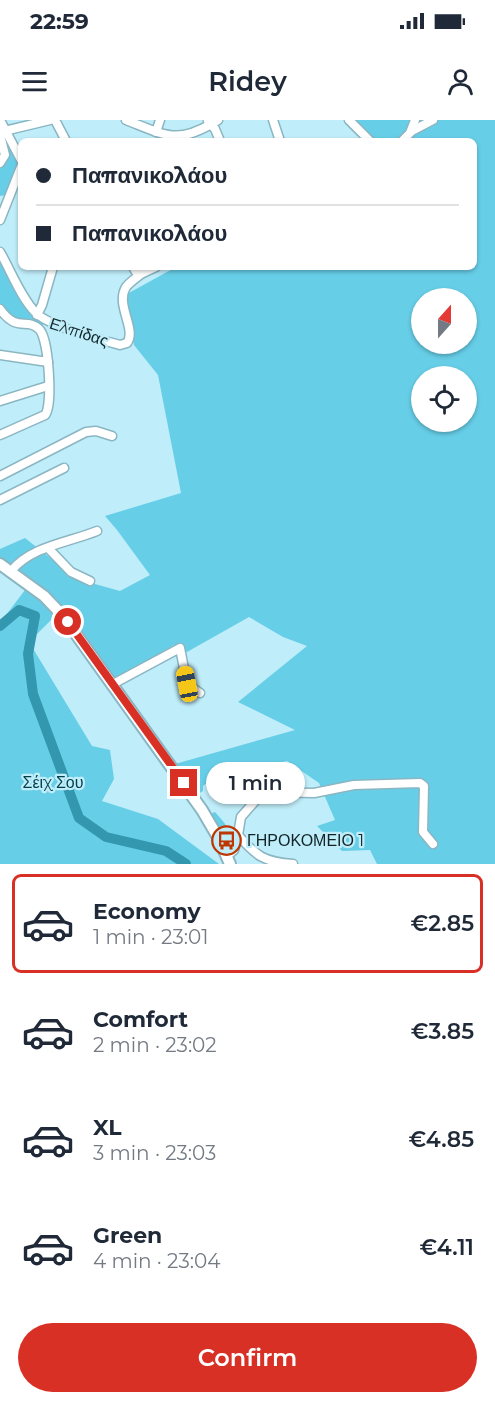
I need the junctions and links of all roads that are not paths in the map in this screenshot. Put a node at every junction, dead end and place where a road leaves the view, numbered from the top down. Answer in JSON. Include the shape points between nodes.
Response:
{"nodes":[{"id":1,"x":0,"y":120,"type":"edge"},
{"id":2,"x":37,"y":120,"type":"edge"},
{"id":3,"x":50,"y":120,"type":"edge"},
{"id":4,"x":55,"y":120,"type":"edge"},
{"id":5,"x":126,"y":120,"type":"edge"},
{"id":6,"x":159,"y":120,"type":"edge"},
{"id":7,"x":273,"y":120,"type":"edge"},
{"id":8,"x":349,"y":120,"type":"edge"},
{"id":9,"x":415,"y":120,"type":"edge"},
{"id":10,"x":432,"y":120,"type":"edge"},
{"id":11,"x":212,"y":122,"type":"edge"},
{"id":12,"x":412,"y":131,"type":"junction"},
{"id":13,"x":156,"y":132,"type":"junction"},
{"id":14,"x":2,"y":133,"type":"edge"},
{"id":15,"x":64,"y":138,"type":"edge"},
{"id":16,"x":175,"y":138,"type":"edge"},
{"id":17,"x":181,"y":138,"type":"edge"},
{"id":18,"x":219,"y":138,"type":"edge"},
{"id":19,"x":279,"y":138,"type":"edge"},
{"id":20,"x":367,"y":138,"type":"edge"},
{"id":21,"x":405,"y":138,"type":"edge"},
{"id":22,"x":18,"y":156,"type":"edge"},
{"id":23,"x":0,"y":163,"type":"edge"},
{"id":24,"x":18,"y":173,"type":"edge"},
{"id":25,"x":4,"y":199,"type":"edge"},
{"id":26,"x":0,"y":220,"type":"edge"},
{"id":27,"x":0,"y":252,"type":"edge"},
{"id":28,"x":52,"y":270,"type":"edge"},
{"id":29,"x":136,"y":270,"type":"edge"},
{"id":30,"x":0,"y":309,"type":"edge"},
{"id":31,"x":37,"y":315,"type":"junction"},
{"id":32,"x":0,"y":355,"type":"edge"},
{"id":33,"x":48,"y":363,"type":"junction"},
{"id":34,"x":48,"y":386,"type":"junction"},
{"id":35,"x":0,"y":401,"type":"edge"},
{"id":36,"x":0,"y":435,"type":"edge"},
{"id":37,"x":112,"y":435,"type":"dead end"},
{"id":38,"x":63,"y":468,"type":"dead end"},
{"id":39,"x":0,"y":476,"type":"edge"},
{"id":40,"x":0,"y":500,"type":"edge"},
{"id":41,"x":97,"y":531,"type":"dead end"},
{"id":42,"x":48,"y":548,"type":"junction"},
{"id":43,"x":0,"y":564,"type":"edge"},
{"id":44,"x":11,"y":571,"type":"junction"},
{"id":45,"x":90,"y":581,"type":"dead end"},
{"id":46,"x":113,"y":684,"type":"junction"},
{"id":47,"x":200,"y":693,"type":"dead end"},
{"id":48,"x":238,"y":835,"type":"junction"},
{"id":49,"x":433,"y":844,"type":"dead end"},
{"id":50,"x":228,"y":860,"type":"edge"},
{"id":51,"x":292,"y":864,"type":"edge"}],
"edges":[{"from":1,"to":14,"type":"street"},
{"from":2,"to":14,"type":"street"},
{"from":3,"to":14,"type":"street"},
{"from":4,"to":15,"type":"street"},
{"from":5,"to":13,"type":"street"},
{"from":6,"to":13,"type":"street"},
{"from":7,"to":19,"type":"street"},
{"from":8,"to":20,"type":"street"},
{"from":9,"to":12,"type":"street"},
{"from":10,"to":12,"type":"street"},
{"from":11,"to":17,"type":"street"},
{"from":11,"to":18,"type":"street"},
{"from":12,"to":21,"type":"street"},
{"from":13,"to":16,"type":"street"},
{"from":14,"to":22,"type":"street"},
{"from":14,"to":23,"type":"street","via":[[5,155]]},
{"from":24,"to":25,"type":"street"},
{"from":25,"to":26,"type":"street"},
{"from":27,"to":31,"type":"street","name":"Ελπίδας"},
{"from":28,"to":31,"type":"street"},
{"from":29,"to":31,"type":"street","name":"Ελπίδας","via":[[123,301],[130,337],[123,345],[53,325]]},
{"from":30,"to":33,"type":"street","via":[[11,322],[34,326],[43,334]]},
{"from":32,"to":33,"type":"street"},
{"from":33,"to":34,"type":"street"},
{"from":34,"to":35,"type":"street"},
{"from":34,"to":36,"type":"street","via":[[46,414]]},
{"from":37,"to":39,"type":"street","via":[[86,432]]},
{"from":38,"to":40,"type":"street"},
{"from":41,"to":42,"type":"street"},
{"from":42,"to":44,"type":"street","via":[[31,554]]},
{"from":42,"to":45,"type":"street","via":[[71,572]]},
{"from":43,"to":44,"type":"main road"},
{"from":44,"to":46,"type":"main road","via":[[58,611]]},
{"from":46,"to":47,"type":"street","via":[[180,648],[187,684]]},
{"from":46,"to":50,"type":"main road","via":[[202,810]]},
{"from":48,"to":49,"type":"street","via":[[242,816],[268,792],[314,793],[354,785],[417,783],[424,786],[423,832]]},
{"from":48,"to":50,"type":"street"},
{"from":48,"to":51,"type":"street","via":[[257,856]]}]}
